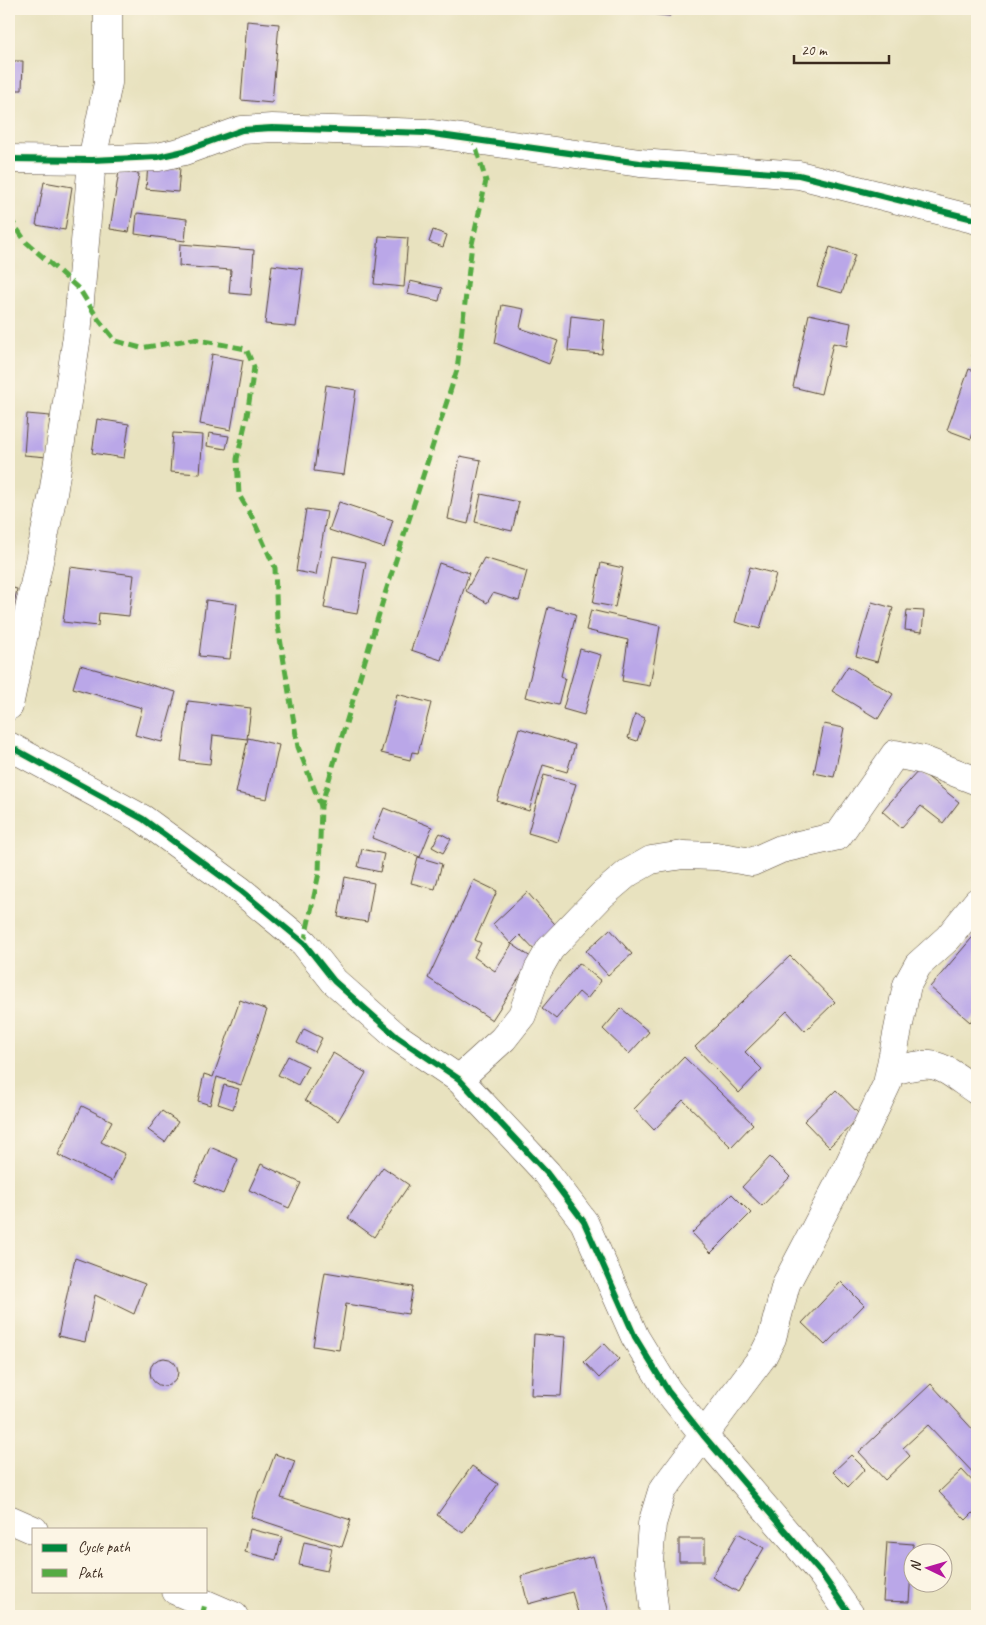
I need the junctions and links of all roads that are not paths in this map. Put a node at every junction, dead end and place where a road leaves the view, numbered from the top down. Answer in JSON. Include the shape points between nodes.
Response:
{"nodes":[{"id":1,"x":108,"y":9,"type":"edge"},
{"id":2,"x":9,"y":159,"type":"edge"},
{"id":3,"x":92,"y":160,"type":"junction"},
{"id":4,"x":977,"y":220,"type":"edge"},
{"id":5,"x":9,"y":706,"type":"edge"},
{"id":6,"x":9,"y":746,"type":"edge"},
{"id":7,"x":977,"y":781,"type":"edge"},
{"id":8,"x":977,"y":902,"type":"edge"},
{"id":9,"x":890,"y":1072,"type":"junction"},
{"id":10,"x":459,"y":1079,"type":"junction"},
{"id":11,"x":977,"y":1091,"type":"edge"},
{"id":12,"x":703,"y":1435,"type":"junction"},
{"id":13,"x":9,"y":1519,"type":"edge"},
{"id":14,"x":32,"y":1529,"type":"edge"},
{"id":15,"x":178,"y":1592,"type":"edge"},
{"id":16,"x":208,"y":1610,"type":"edge"},
{"id":17,"x":234,"y":1616,"type":"edge"},
{"id":18,"x":655,"y":1616,"type":"edge"},
{"id":19,"x":851,"y":1616,"type":"edge"}],
"edges":[{"from":1,"to":3,"type":"street","via":[[108,83]]},
{"from":2,"to":3,"type":"street"},
{"from":3,"to":4,"type":"street","via":[[158,157],[242,130],[426,133],[640,163],[799,175]]},
{"from":3,"to":5,"type":"street","via":[[77,336],[55,484]]},
{"from":6,"to":10,"type":"street","via":[[143,819],[240,890],[304,943],[334,981],[397,1037]]},
{"from":7,"to":10,"type":"street","via":[[923,760],[895,754],[838,836],[781,849],[752,862],[683,855],[651,860],[628,873],[550,949],[538,970],[522,1015],[503,1039]]},
{"from":8,"to":9,"type":"street","via":[[948,938],[918,965],[907,985]]},
{"from":9,"to":11,"type":"street","via":[[917,1064],[934,1064]]},
{"from":9,"to":12,"type":"street","via":[[849,1164],[786,1284],[772,1338]]},
{"from":10,"to":12,"type":"street","via":[[547,1173],[584,1222],[635,1337],[668,1390]]},
{"from":12,"to":18,"type":"street","via":[[662,1491],[652,1524],[649,1562]]},
{"from":12,"to":19,"type":"street","via":[[822,1573]]},
{"from":13,"to":14,"type":"street"},
{"from":15,"to":16,"type":"street"},
{"from":16,"to":17,"type":"street"}]}
